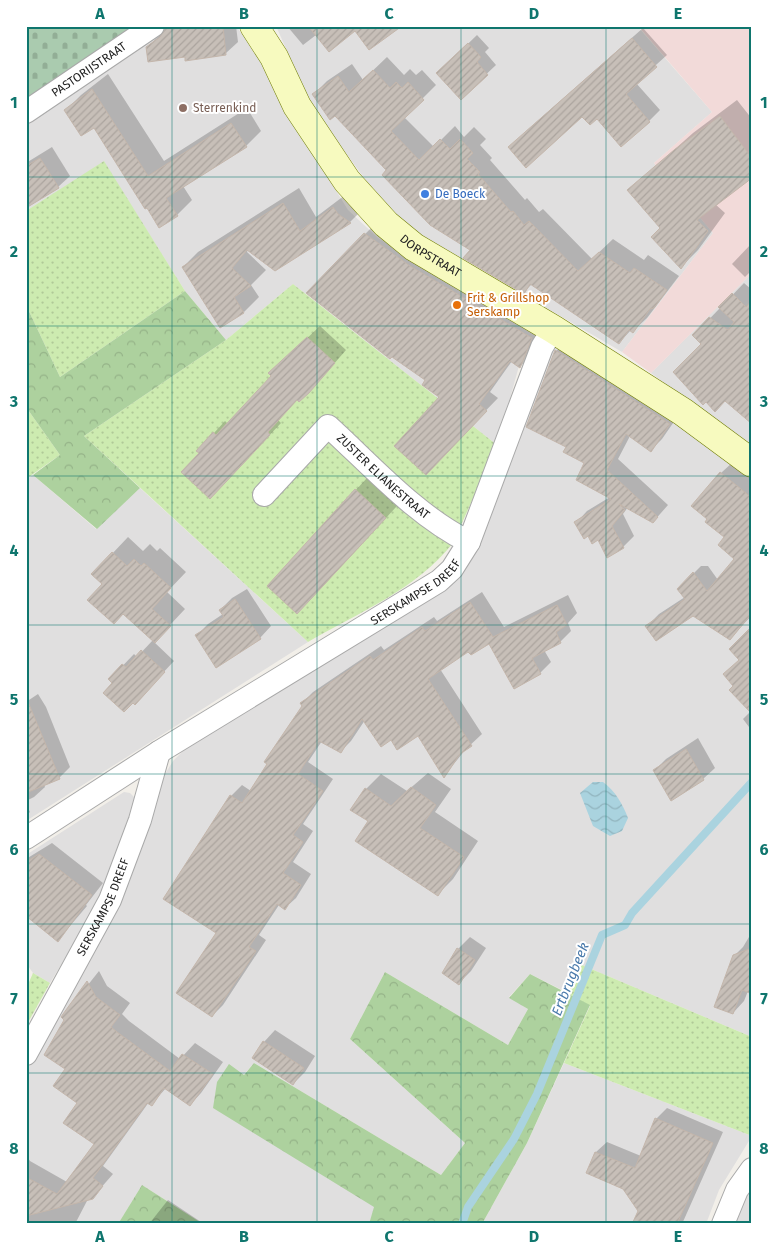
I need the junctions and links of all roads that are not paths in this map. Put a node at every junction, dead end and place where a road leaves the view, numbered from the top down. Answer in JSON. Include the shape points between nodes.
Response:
{"nodes":[{"id":1,"x":153,"y":26,"type":"edge"},
{"id":2,"x":254,"y":26,"type":"edge"},
{"id":3,"x":26,"y":112,"type":"edge"},
{"id":4,"x":553,"y":329,"type":"junction"},
{"id":5,"x":752,"y":464,"type":"edge"},
{"id":6,"x":264,"y":495,"type":"dead end"},
{"id":7,"x":469,"y":542,"type":"junction"},
{"id":8,"x":159,"y":752,"type":"junction"},
{"id":9,"x":26,"y":838,"type":"edge"},
{"id":10,"x":26,"y":1054,"type":"edge"},
{"id":11,"x":752,"y":1169,"type":"edge"},
{"id":12,"x":723,"y":1224,"type":"edge"}],
"edges":[{"from":1,"to":3,"type":"street","name":"PASTORIJSTRAAT"},
{"from":2,"to":4,"type":"street","name":"DORPSTRAAT","via":[[312,129],[347,181],[386,224],[414,247]]},
{"from":4,"to":5,"type":"street","name":"DORPSTRAAT","via":[[683,412]]},
{"from":4,"to":7,"type":"street","name":"SERSKAMPSE DREEF","via":[[542,347]]},
{"from":6,"to":7,"type":"street","name":"ZUSTER ELIANESTRAAT","via":[[328,426],[421,511],[452,534]]},
{"from":7,"to":8,"type":"street","name":"SERSKAMPSE DREEF","via":[[452,569],[439,581]]},
{"from":8,"to":9,"type":"street","name":"SERSKAMPSE DREEF"},
{"from":8,"to":10,"type":"street","name":"SERSKAMPSE DREEF","via":[[140,820],[110,900]]},
{"from":11,"to":12,"type":"street","via":[[737,1190]]}]}
